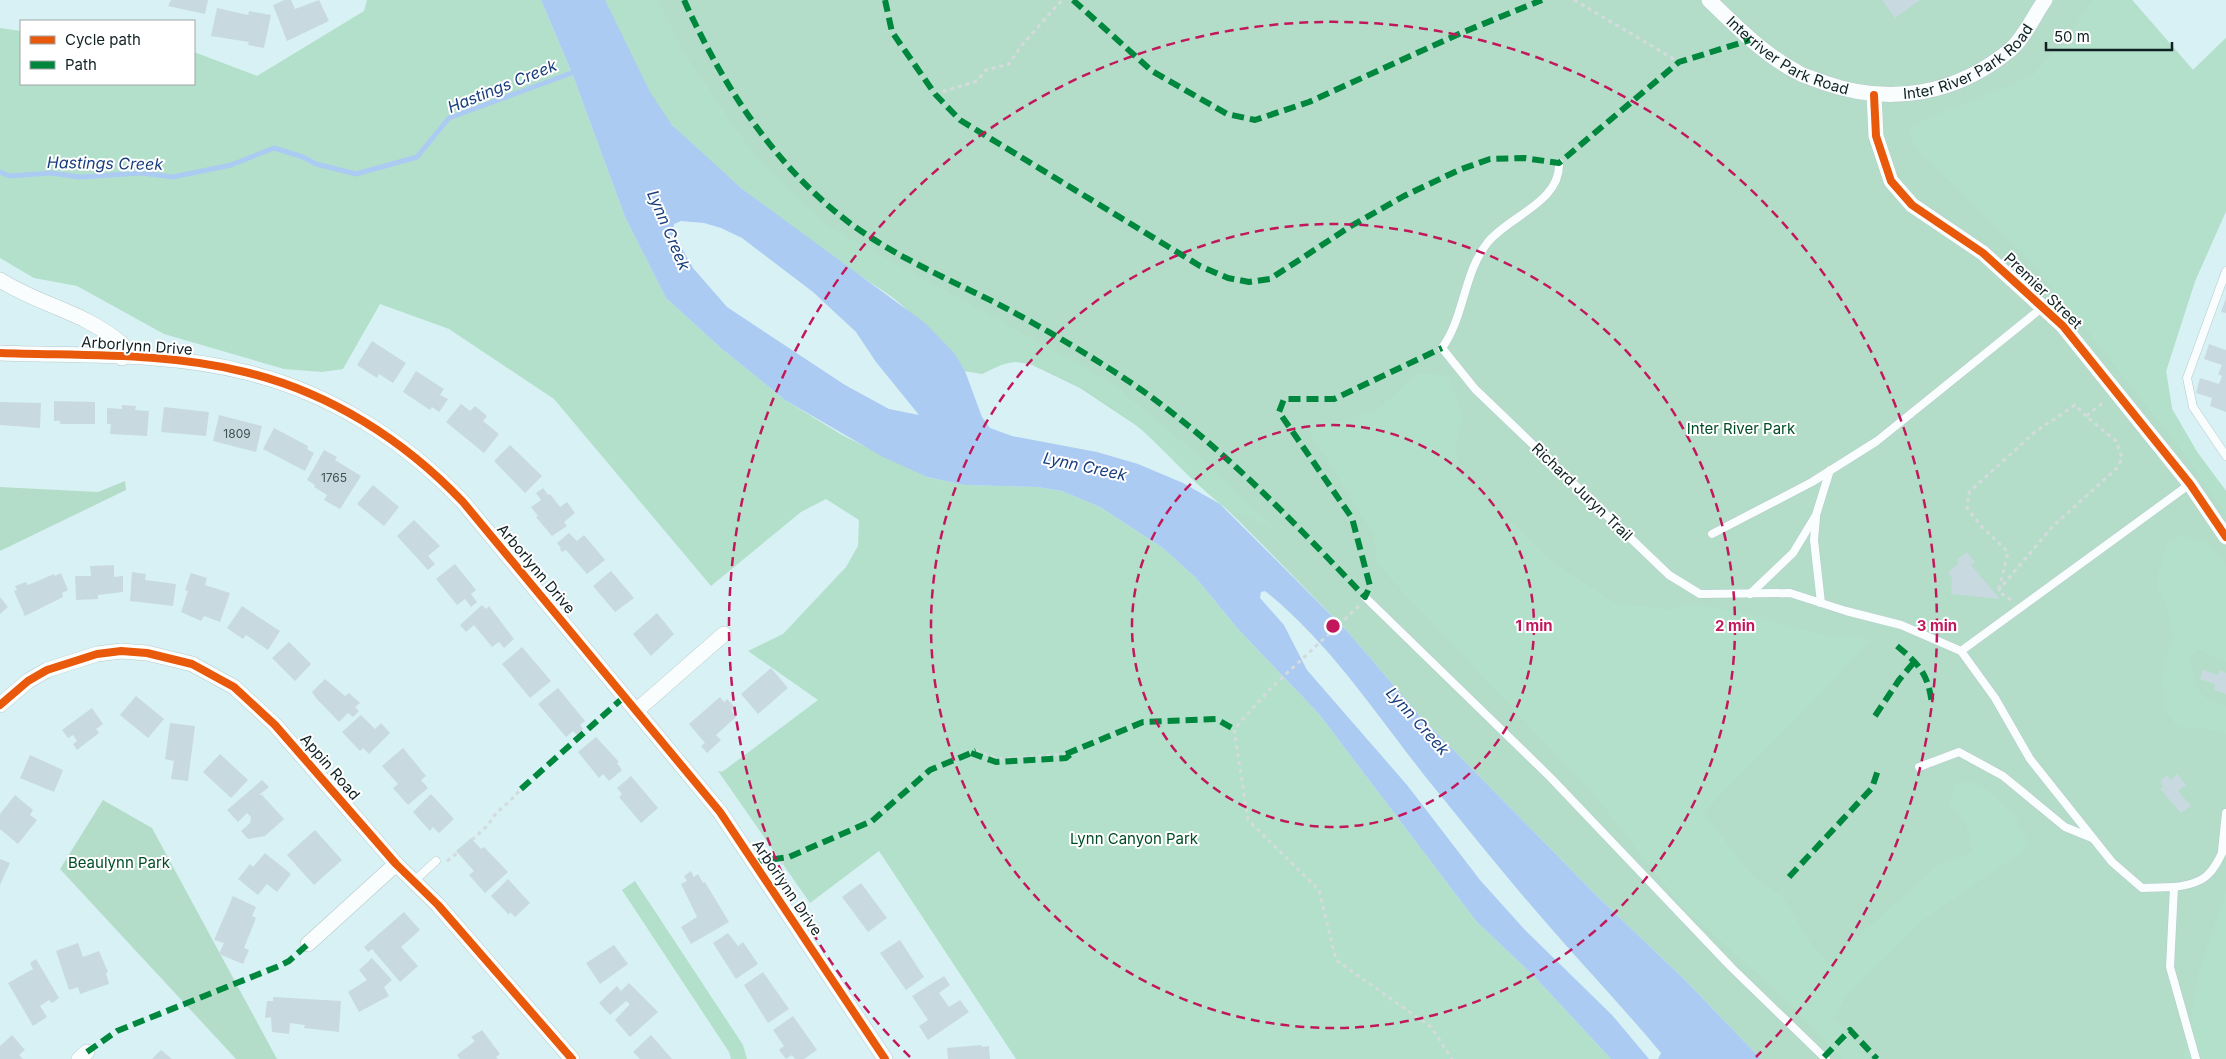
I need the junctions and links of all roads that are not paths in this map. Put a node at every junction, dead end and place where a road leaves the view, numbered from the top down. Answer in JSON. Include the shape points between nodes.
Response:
{"nodes":[{"id":1,"x":1709,"y":0,"type":"edge"},
{"id":2,"x":2045,"y":0,"type":"edge"},
{"id":3,"x":1874,"y":95,"type":"junction"},
{"id":4,"x":1559,"y":163,"type":"dead end"},
{"id":5,"x":2226,"y":271,"type":"edge"},
{"id":6,"x":0,"y":280,"type":"edge"},
{"id":7,"x":2043,"y":307,"type":"junction"},
{"id":8,"x":0,"y":353,"type":"edge"},
{"id":9,"x":122,"y":358,"type":"junction"},
{"id":10,"x":2226,"y":456,"type":"edge"},
{"id":11,"x":1830,"y":470,"type":"junction"},
{"id":12,"x":2190,"y":484,"type":"junction"},
{"id":13,"x":1816,"y":515,"type":"junction"},
{"id":14,"x":1712,"y":534,"type":"dead end"},
{"id":15,"x":2226,"y":537,"type":"edge"},
{"id":16,"x":1750,"y":594,"type":"junction"},
{"id":17,"x":1366,"y":597,"type":"dead end"},
{"id":18,"x":1821,"y":603,"type":"junction"},
{"id":19,"x":724,"y":634,"type":"dead end"},
{"id":20,"x":1962,"y":651,"type":"junction"},
{"id":21,"x":0,"y":705,"type":"edge"},
{"id":22,"x":636,"y":711,"type":"junction"},
{"id":23,"x":1919,"y":767,"type":"dead end"},
{"id":24,"x":2226,"y":813,"type":"edge"},
{"id":25,"x":2094,"y":838,"type":"junction"},
{"id":26,"x":2226,"y":845,"type":"edge"},
{"id":27,"x":2222,"y":854,"type":"junction"},
{"id":28,"x":436,"y":861,"type":"dead end"},
{"id":29,"x":396,"y":864,"type":"junction"},
{"id":30,"x":413,"y":882,"type":"junction"},
{"id":31,"x":2174,"y":887,"type":"junction"},
{"id":32,"x":308,"y":944,"type":"dead end"},
{"id":33,"x":572,"y":1059,"type":"edge"},
{"id":34,"x":885,"y":1059,"type":"edge"},
{"id":35,"x":1826,"y":1059,"type":"edge"},
{"id":36,"x":2196,"y":1059,"type":"edge"}],
"edges":[{"from":1,"to":3,"type":"street","name":"Interriver Park Road","via":[[1750,40],[1798,73]]},
{"from":2,"to":3,"type":"street","name":"Inter River Park Road","via":[[2012,49],[1968,78],[1920,93]]},
{"from":3,"to":7,"type":"street","name":"Premier Street","via":[[1876,136],[1890,181],[1912,204],[1983,252]]},
{"from":4,"to":16,"type":"lane","name":"Richard Juryn Trail","via":[[1560,176],[1552,190],[1488,241],[1476,261],[1452,333],[1442,348],[1475,389],[1669,575],[1700,594]]},
{"from":5,"to":10,"type":"lane","via":[[2187,378],[2193,408]]},
{"from":6,"to":9,"type":"street","via":[[33,298],[90,320],[122,344]]},
{"from":7,"to":11,"type":"lane","via":[[1876,441]]},
{"from":7,"to":12,"type":"street","name":"Premier Street","via":[[2063,326]]},
{"from":8,"to":9,"type":"street","name":"Arborlynn Drive"},
{"from":9,"to":22,"type":"street","name":"Arborlynn Drive","via":[[244,371],[330,403],[397,442],[463,502]]},
{"from":11,"to":13,"type":"lane"},
{"from":11,"to":14,"type":"lane"},
{"from":12,"to":15,"type":"street","name":"Premier Street"},
{"from":12,"to":20,"type":"lane"},
{"from":13,"to":16,"type":"lane","via":[[1793,553]]},
{"from":13,"to":18,"type":"lane","via":[[1814,540]]},
{"from":16,"to":18,"type":"lane","name":"Richard Juryn Trail","via":[[1790,593]]},
{"from":17,"to":35,"type":"lane","via":[[1550,777],[1732,968]]},
{"from":18,"to":20,"type":"lane","name":"Richard Juryn Trail","via":[[1900,625]]},
{"from":19,"to":22,"type":"street"},
{"from":20,"to":25,"type":"lane","via":[[1995,698],[2030,758]]},
{"from":21,"to":29,"type":"street","name":"Appin Road","via":[[28,681],[47,670],[97,654],[121,651],[147,653],[192,664],[234,687],[275,725]]},
{"from":22,"to":34,"type":"street","name":"Arborlynn Drive","via":[[720,812]]},
{"from":23,"to":25,"type":"lane","via":[[1959,752],[2003,776],[2065,827]]},
{"from":24,"to":27,"type":"lane"},
{"from":25,"to":31,"type":"lane","via":[[2112,862],[2142,888]]},
{"from":26,"to":27,"type":"lane"},
{"from":27,"to":31,"type":"lane","via":[[2204,880]]},
{"from":28,"to":30,"type":"lane"},
{"from":29,"to":30,"type":"street","name":"Appin Road"},
{"from":29,"to":32,"type":"street"},
{"from":30,"to":33,"type":"street","name":"Appin Road","via":[[438,906]]},
{"from":31,"to":36,"type":"lane","via":[[2170,967]]}]}
